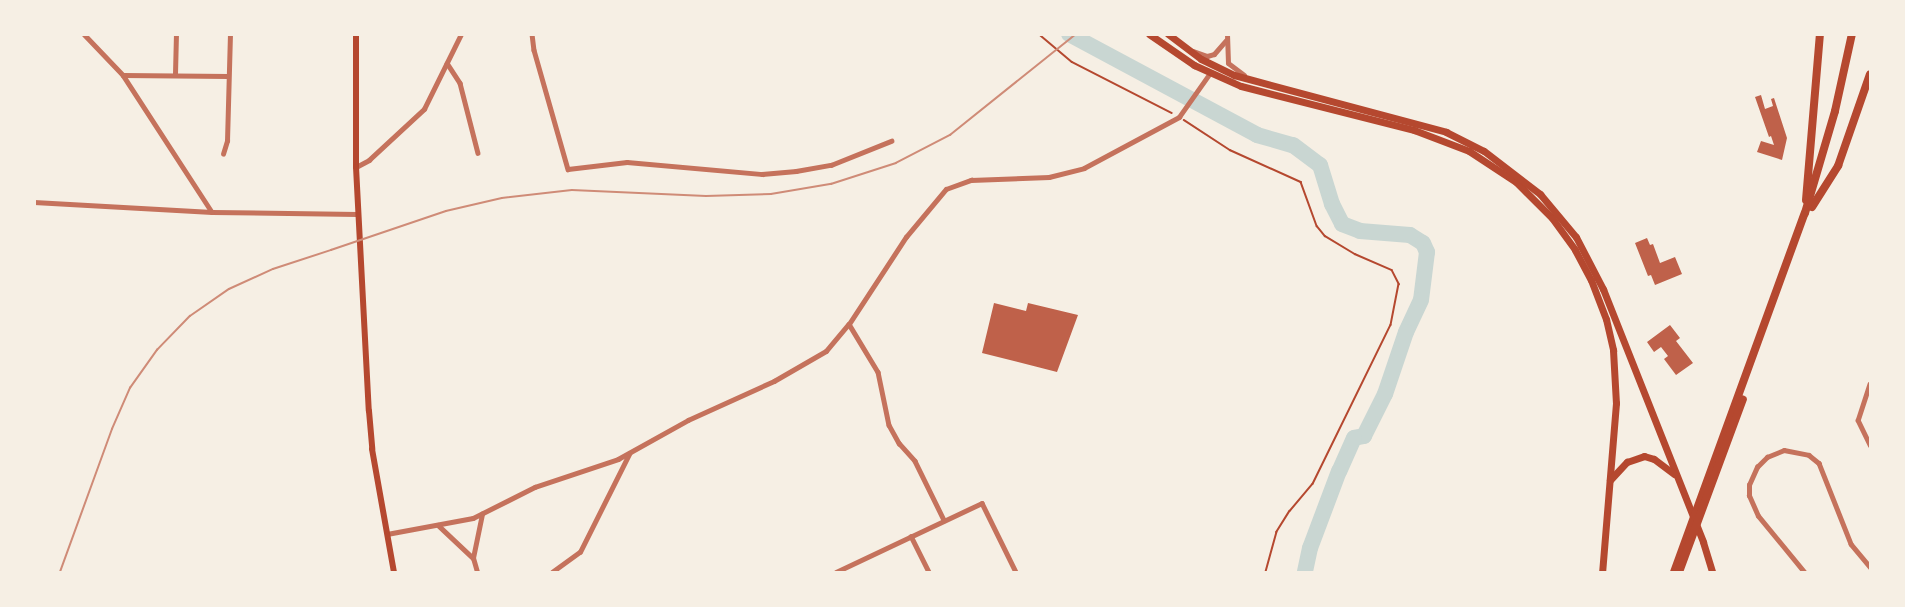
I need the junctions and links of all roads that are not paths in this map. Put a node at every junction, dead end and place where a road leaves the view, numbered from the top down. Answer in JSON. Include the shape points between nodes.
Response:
{"nodes":[{"id":1,"x":84,"y":34,"type":"edge"},
{"id":2,"x":176,"y":34,"type":"edge"},
{"id":3,"x":230,"y":34,"type":"edge"},
{"id":4,"x":356,"y":34,"type":"edge"},
{"id":5,"x":461,"y":34,"type":"edge"},
{"id":6,"x":532,"y":34,"type":"edge"},
{"id":7,"x":1149,"y":34,"type":"edge"},
{"id":8,"x":1168,"y":34,"type":"edge"},
{"id":9,"x":1820,"y":34,"type":"edge"},
{"id":10,"x":1852,"y":34,"type":"edge"},
{"id":11,"x":1857,"y":34,"type":"edge"},
{"id":12,"x":1227,"y":37,"type":"edge"},
{"id":13,"x":1187,"y":48,"type":"junction"},
{"id":14,"x":447,"y":63,"type":"junction"},
{"id":15,"x":1210,"y":73,"type":"junction"},
{"id":16,"x":175,"y":74,"type":"junction"},
{"id":17,"x":1870,"y":74,"type":"edge"},
{"id":18,"x":123,"y":75,"type":"junction"},
{"id":19,"x":228,"y":76,"type":"junction"},
{"id":20,"x":1256,"y":82,"type":"junction"},
{"id":21,"x":891,"y":141,"type":"dead end"},
{"id":22,"x":478,"y":153,"type":"dead end"},
{"id":23,"x":223,"y":154,"type":"dead end"},
{"id":24,"x":356,"y":167,"type":"junction"},
{"id":25,"x":34,"y":202,"type":"edge"},
{"id":26,"x":1812,"y":207,"type":"junction"},
{"id":27,"x":212,"y":212,"type":"junction"},
{"id":28,"x":1805,"y":213,"type":"junction"},
{"id":29,"x":357,"y":214,"type":"junction"},
{"id":30,"x":849,"y":324,"type":"junction"},
{"id":31,"x":1870,"y":384,"type":"edge"},
{"id":32,"x":1870,"y":445,"type":"edge"},
{"id":33,"x":629,"y":452,"type":"junction"},
{"id":34,"x":1676,"y":476,"type":"junction"},
{"id":35,"x":1610,"y":480,"type":"junction"},
{"id":36,"x":482,"y":514,"type":"junction"},
{"id":37,"x":1697,"y":517,"type":"junction"},
{"id":38,"x":944,"y":520,"type":"junction"},
{"id":39,"x":438,"y":525,"type":"junction"},
{"id":40,"x":1691,"y":533,"type":"junction"},
{"id":41,"x":387,"y":534,"type":"junction"},
{"id":42,"x":911,"y":536,"type":"junction"},
{"id":43,"x":473,"y":558,"type":"junction"},
{"id":44,"x":1870,"y":567,"type":"edge"},
{"id":45,"x":394,"y":573,"type":"edge"},
{"id":46,"x":477,"y":573,"type":"edge"},
{"id":47,"x":552,"y":573,"type":"edge"},
{"id":48,"x":836,"y":573,"type":"edge"},
{"id":49,"x":929,"y":573,"type":"edge"},
{"id":50,"x":1016,"y":573,"type":"edge"},
{"id":51,"x":1602,"y":573,"type":"edge"},
{"id":52,"x":1674,"y":573,"type":"edge"},
{"id":53,"x":1679,"y":573,"type":"edge"},
{"id":54,"x":1712,"y":573,"type":"edge"},
{"id":55,"x":1804,"y":573,"type":"edge"}],
"edges":[{"from":1,"to":18,"type":"street"},
{"from":2,"to":16,"type":"street"},
{"from":3,"to":19,"type":"street"},
{"from":4,"to":24,"type":"main road"},
{"from":5,"to":14,"type":"street"},
{"from":6,"to":21,"type":"street","via":[[568,169],[627,162],[762,174],[831,165]]},
{"from":7,"to":15,"type":"main road"},
{"from":8,"to":13,"type":"main road"},
{"from":9,"to":28,"type":"highway"},
{"from":10,"to":28,"type":"highway","via":[[1835,111]]},
{"from":11,"to":26,"type":"highway"},
{"from":12,"to":13,"type":"street","via":[[1214,54],[1207,56]]},
{"from":12,"to":20,"type":"street","via":[[1230,66]]},
{"from":13,"to":20,"type":"main road","via":[[1216,67]]},
{"from":14,"to":22,"type":"street","via":[[460,83]]},
{"from":14,"to":24,"type":"street","via":[[424,110]]},
{"from":15,"to":30,"type":"street","via":[[1179,117],[1084,168],[1049,177],[971,180],[946,189],[906,237]]},
{"from":15,"to":35,"type":"main road","via":[[1253,90],[1404,127],[1450,143],[1499,169],[1542,207],[1584,266],[1610,334],[1616,389]]},
{"from":16,"to":18,"type":"street"},
{"from":16,"to":19,"type":"street"},
{"from":17,"to":26,"type":"highway","via":[[1838,166]]},
{"from":18,"to":27,"type":"street"},
{"from":19,"to":23,"type":"street","via":[[227,141]]},
{"from":20,"to":34,"type":"main road","via":[[1446,132],[1491,155],[1540,194],[1591,262]]},
{"from":24,"to":29,"type":"main road"},
{"from":25,"to":27,"type":"street"},
{"from":26,"to":37,"type":"highway"},
{"from":27,"to":29,"type":"street"},
{"from":28,"to":37,"type":"highway"},
{"from":29,"to":41,"type":"main road","via":[[369,421]]},
{"from":30,"to":33,"type":"street","via":[[826,351]]},
{"from":30,"to":38,"type":"street","via":[[878,372],[890,425],[915,461]]},
{"from":31,"to":32,"type":"street","via":[[1858,420]]},
{"from":33,"to":36,"type":"street","via":[[535,487]]},
{"from":33,"to":47,"type":"street","via":[[580,552]]},
{"from":34,"to":35,"type":"main road","via":[[1644,456],[1627,462]]},
{"from":34,"to":54,"type":"main road"},
{"from":35,"to":51,"type":"main road"},
{"from":36,"to":39,"type":"street"},
{"from":36,"to":43,"type":"street"},
{"from":37,"to":40,"type":"highway"},
{"from":38,"to":42,"type":"street"},
{"from":38,"to":50,"type":"street","via":[[982,503]]},
{"from":39,"to":41,"type":"street"},
{"from":39,"to":43,"type":"street"},
{"from":40,"to":52,"type":"highway"},
{"from":40,"to":53,"type":"highway"},
{"from":41,"to":45,"type":"main road"},
{"from":42,"to":48,"type":"street"},
{"from":42,"to":49,"type":"street"},
{"from":43,"to":46,"type":"street"},
{"from":44,"to":55,"type":"street","via":[[1851,544],[1820,463],[1809,455],[1784,450],[1757,466],[1749,496],[1758,516]]}]}
